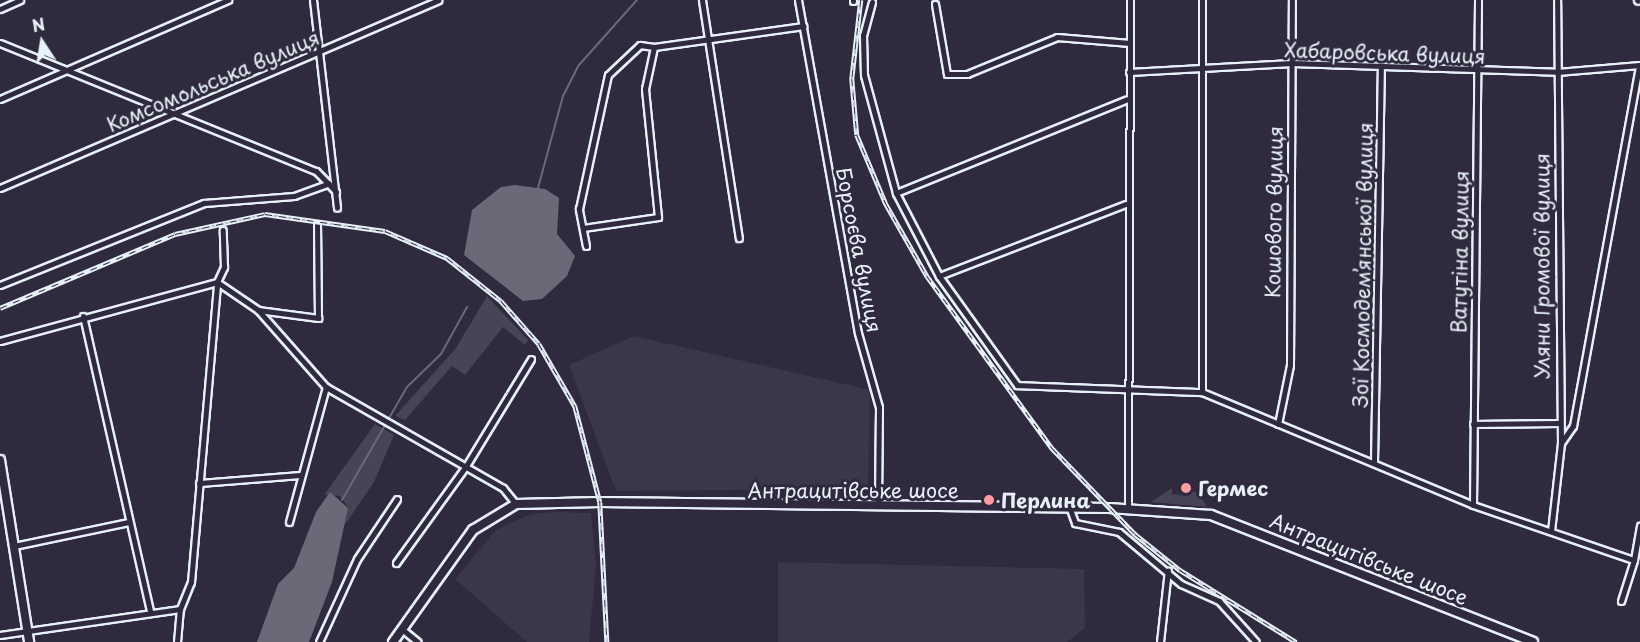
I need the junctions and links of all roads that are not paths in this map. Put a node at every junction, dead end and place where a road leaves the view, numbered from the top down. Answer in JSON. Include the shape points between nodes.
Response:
{"nodes":[{"id":1,"x":20,"y":0,"type":"edge"},
{"id":2,"x":228,"y":0,"type":"edge"},
{"id":3,"x":314,"y":0,"type":"edge"},
{"id":4,"x":438,"y":0,"type":"edge"},
{"id":5,"x":702,"y":0,"type":"edge"},
{"id":6,"x":798,"y":0,"type":"edge"},
{"id":7,"x":1130,"y":0,"type":"edge"},
{"id":8,"x":1202,"y":0,"type":"edge"},
{"id":9,"x":1292,"y":0,"type":"edge"},
{"id":10,"x":1478,"y":0,"type":"edge"},
{"id":11,"x":1557,"y":0,"type":"edge"},
{"id":12,"x":872,"y":2,"type":"dead end"},
{"id":13,"x":935,"y":4,"type":"dead end"},
{"id":14,"x":0,"y":9,"type":"edge"},
{"id":15,"x":804,"y":26,"type":"junction"},
{"id":16,"x":0,"y":43,"type":"edge"},
{"id":17,"x":1130,"y":43,"type":"junction"},
{"id":18,"x":708,"y":44,"type":"junction"},
{"id":19,"x":654,"y":47,"type":"junction"},
{"id":20,"x":320,"y":51,"type":"junction"},
{"id":21,"x":1292,"y":63,"type":"junction"},
{"id":22,"x":1640,"y":65,"type":"edge"},
{"id":23,"x":71,"y":68,"type":"junction"},
{"id":24,"x":1206,"y":69,"type":"junction"},
{"id":25,"x":1381,"y":69,"type":"junction"},
{"id":26,"x":1129,"y":72,"type":"junction"},
{"id":27,"x":1478,"y":72,"type":"junction"},
{"id":28,"x":1557,"y":72,"type":"junction"},
{"id":29,"x":0,"y":99,"type":"edge"},
{"id":30,"x":1127,"y":99,"type":"junction"},
{"id":31,"x":175,"y":114,"type":"junction"},
{"id":32,"x":328,"y":183,"type":"junction"},
{"id":33,"x":0,"y":188,"type":"edge"},
{"id":34,"x":336,"y":192,"type":"junction"},
{"id":35,"x":896,"y":193,"type":"junction"},
{"id":36,"x":1126,"y":204,"type":"junction"},
{"id":37,"x":337,"y":208,"type":"dead end"},
{"id":38,"x":317,"y":225,"type":"dead end"},
{"id":39,"x":583,"y":228,"type":"junction"},
{"id":40,"x":223,"y":230,"type":"dead end"},
{"id":41,"x":739,"y":238,"type":"dead end"},
{"id":42,"x":586,"y":246,"type":"dead end"},
{"id":43,"x":939,"y":276,"type":"junction"},
{"id":44,"x":217,"y":282,"type":"junction"},
{"id":45,"x":0,"y":285,"type":"edge"},
{"id":46,"x":258,"y":310,"type":"junction"},
{"id":47,"x":83,"y":316,"type":"junction"},
{"id":48,"x":0,"y":341,"type":"edge"},
{"id":49,"x":531,"y":359,"type":"dead end"},
{"id":50,"x":327,"y":387,"type":"junction"},
{"id":51,"x":1127,"y":387,"type":"junction"},
{"id":52,"x":1202,"y":392,"type":"junction"},
{"id":53,"x":1559,"y":423,"type":"junction"},
{"id":54,"x":1278,"y":424,"type":"junction"},
{"id":55,"x":1473,"y":424,"type":"junction"},
{"id":56,"x":1561,"y":442,"type":"junction"},
{"id":57,"x":0,"y":460,"type":"edge"},
{"id":58,"x":1374,"y":462,"type":"junction"},
{"id":59,"x":466,"y":466,"type":"junction"},
{"id":60,"x":301,"y":475,"type":"junction"},
{"id":61,"x":199,"y":483,"type":"junction"},
{"id":62,"x":397,"y":499,"type":"dead end"},
{"id":63,"x":516,"y":504,"type":"junction"},
{"id":64,"x":878,"y":505,"type":"junction"},
{"id":65,"x":1473,"y":505,"type":"junction"},
{"id":66,"x":1070,"y":509,"type":"junction"},
{"id":67,"x":1128,"y":509,"type":"junction"},
{"id":68,"x":129,"y":522,"type":"junction"},
{"id":69,"x":289,"y":522,"type":"dead end"},
{"id":70,"x":1640,"y":526,"type":"edge"},
{"id":71,"x":1551,"y":531,"type":"junction"},
{"id":72,"x":14,"y":546,"type":"junction"},
{"id":73,"x":1634,"y":560,"type":"junction"},
{"id":74,"x":396,"y":563,"type":"dead end"},
{"id":75,"x":1168,"y":570,"type":"junction"},
{"id":76,"x":1621,"y":601,"type":"dead end"},
{"id":77,"x":180,"y":609,"type":"junction"},
{"id":78,"x":150,"y":612,"type":"junction"},
{"id":79,"x":403,"y":630,"type":"junction"},
{"id":80,"x":28,"y":631,"type":"junction"},
{"id":81,"x":0,"y":635,"type":"edge"},
{"id":82,"x":29,"y":642,"type":"edge"},
{"id":83,"x":177,"y":642,"type":"edge"},
{"id":84,"x":320,"y":642,"type":"edge"},
{"id":85,"x":393,"y":642,"type":"edge"},
{"id":86,"x":418,"y":642,"type":"edge"},
{"id":87,"x":1160,"y":642,"type":"edge"},
{"id":88,"x":1256,"y":642,"type":"edge"},
{"id":89,"x":1533,"y":642,"type":"edge"}],
"edges":[{"from":1,"to":14,"type":"street"},
{"from":2,"to":23,"type":"street"},
{"from":3,"to":20,"type":"street"},
{"from":4,"to":20,"type":"street","name":"Комсомольська вулиця"},
{"from":5,"to":18,"type":"street"},
{"from":6,"to":15,"type":"street","name":"Борсоєва вулиця"},
{"from":7,"to":17,"type":"street"},
{"from":8,"to":24,"type":"street"},
{"from":9,"to":21,"type":"street","name":"Кошового вулиця"},
{"from":10,"to":27,"type":"street","name":"Ватутіна вулиця"},
{"from":11,"to":28,"type":"street","name":"Уляни Громової вулиця"},
{"from":12,"to":35,"type":"street","via":[[863,35],[864,75]]},
{"from":13,"to":17,"type":"street","via":[[947,74],[966,75],[1057,38]]},
{"from":15,"to":18,"type":"street"},
{"from":15,"to":64,"type":"street","name":"Борсоєва вулиця","via":[[858,333],[879,407]]},
{"from":16,"to":23,"type":"street"},
{"from":17,"to":26,"type":"street"},
{"from":18,"to":19,"type":"street"},
{"from":18,"to":41,"type":"street"},
{"from":19,"to":39,"type":"street","via":[[640,45],[608,75],[581,200]]},
{"from":19,"to":39,"type":"street","via":[[645,89],[658,217]]},
{"from":20,"to":31,"type":"street","name":"Комсомольська вулиця"},
{"from":20,"to":34,"type":"street"},
{"from":21,"to":24,"type":"street","name":"Хабаровська вулиця"},
{"from":21,"to":25,"type":"street","name":"Хабаровська вулиця"},
{"from":21,"to":54,"type":"street","name":"Кошового вулиця","via":[[1290,364]]},
{"from":22,"to":28,"type":"street","name":"Хабаровська вулиця"},
{"from":22,"to":56,"type":"street","via":[[1573,426]]},
{"from":23,"to":29,"type":"street"},
{"from":23,"to":31,"type":"street"},
{"from":24,"to":26,"type":"street","name":"Хабаровська вулиця"},
{"from":24,"to":52,"type":"street"},
{"from":25,"to":27,"type":"street","name":"Хабаровська вулиця"},
{"from":25,"to":58,"type":"street","name":"Зої Космодем’янської вулиця"},
{"from":26,"to":30,"type":"street"},
{"from":27,"to":28,"type":"street","name":"Хабаровська вулиця"},
{"from":27,"to":55,"type":"street","name":"Ватутіна вулиця"},
{"from":28,"to":53,"type":"street","name":"Уляни Громової вулиця"},
{"from":30,"to":35,"type":"street"},
{"from":30,"to":36,"type":"street"},
{"from":31,"to":32,"type":"street","via":[[316,171]]},
{"from":31,"to":33,"type":"street","name":"Комсомольська вулиця"},
{"from":32,"to":34,"type":"street"},
{"from":32,"to":45,"type":"street","via":[[294,196],[204,203]]},
{"from":34,"to":37,"type":"street"},
{"from":35,"to":43,"type":"street"},
{"from":36,"to":43,"type":"street"},
{"from":36,"to":51,"type":"street"},
{"from":38,"to":46,"type":"street","via":[[318,318]]},
{"from":39,"to":42,"type":"street"},
{"from":40,"to":44,"type":"street","via":[[224,267]]},
{"from":43,"to":51,"type":"street","via":[[1017,385]]},
{"from":44,"to":46,"type":"street"},
{"from":44,"to":47,"type":"street"},
{"from":44,"to":61,"type":"street"},
{"from":46,"to":50,"type":"street"},
{"from":47,"to":48,"type":"street"},
{"from":47,"to":68,"type":"street"},
{"from":49,"to":59,"type":"street"},
{"from":50,"to":59,"type":"street"},
{"from":50,"to":60,"type":"street"},
{"from":51,"to":52,"type":"street"},
{"from":51,"to":67,"type":"street"},
{"from":52,"to":54,"type":"street"},
{"from":53,"to":55,"type":"street"},
{"from":53,"to":56,"type":"street","name":"Уляни Громової вулиця"},
{"from":54,"to":58,"type":"street"},
{"from":55,"to":65,"type":"street","name":"Ватутіна вулиця"},
{"from":56,"to":71,"type":"street","name":"Уляни Громової вулиця"},
{"from":57,"to":72,"type":"main road"},
{"from":58,"to":65,"type":"street"},
{"from":59,"to":63,"type":"street","via":[[503,488]]},
{"from":59,"to":74,"type":"street"},
{"from":60,"to":61,"type":"street"},
{"from":60,"to":69,"type":"street"},
{"from":61,"to":77,"type":"street","via":[[191,582]]},
{"from":62,"to":84,"type":"street","via":[[357,559]]},
{"from":63,"to":64,"type":"main road","name":"Антрацитівське шосе"},
{"from":63,"to":79,"type":"main road","via":[[473,530]]},
{"from":64,"to":66,"type":"main road","name":"Антрацитівське шосе"},
{"from":65,"to":71,"type":"street"},
{"from":66,"to":67,"type":"main road","name":"Антрацитівське шосе"},
{"from":66,"to":75,"type":"street","via":[[1075,523],[1119,532]]},
{"from":67,"to":89,"type":"main road","name":"Антрацитівське шосе","via":[[1226,520]]},
{"from":68,"to":72,"type":"street"},
{"from":68,"to":78,"type":"street"},
{"from":70,"to":73,"type":"street"},
{"from":71,"to":73,"type":"street"},
{"from":72,"to":80,"type":"main road"},
{"from":73,"to":76,"type":"street"},
{"from":75,"to":87,"type":"street"},
{"from":75,"to":88,"type":"street","via":[[1181,584],[1219,601]]},
{"from":77,"to":78,"type":"street"},
{"from":77,"to":83,"type":"street"},
{"from":78,"to":80,"type":"street"},
{"from":79,"to":85,"type":"main road"},
{"from":79,"to":86,"type":"street"},
{"from":80,"to":81,"type":"street"},
{"from":80,"to":82,"type":"main road"}]}
